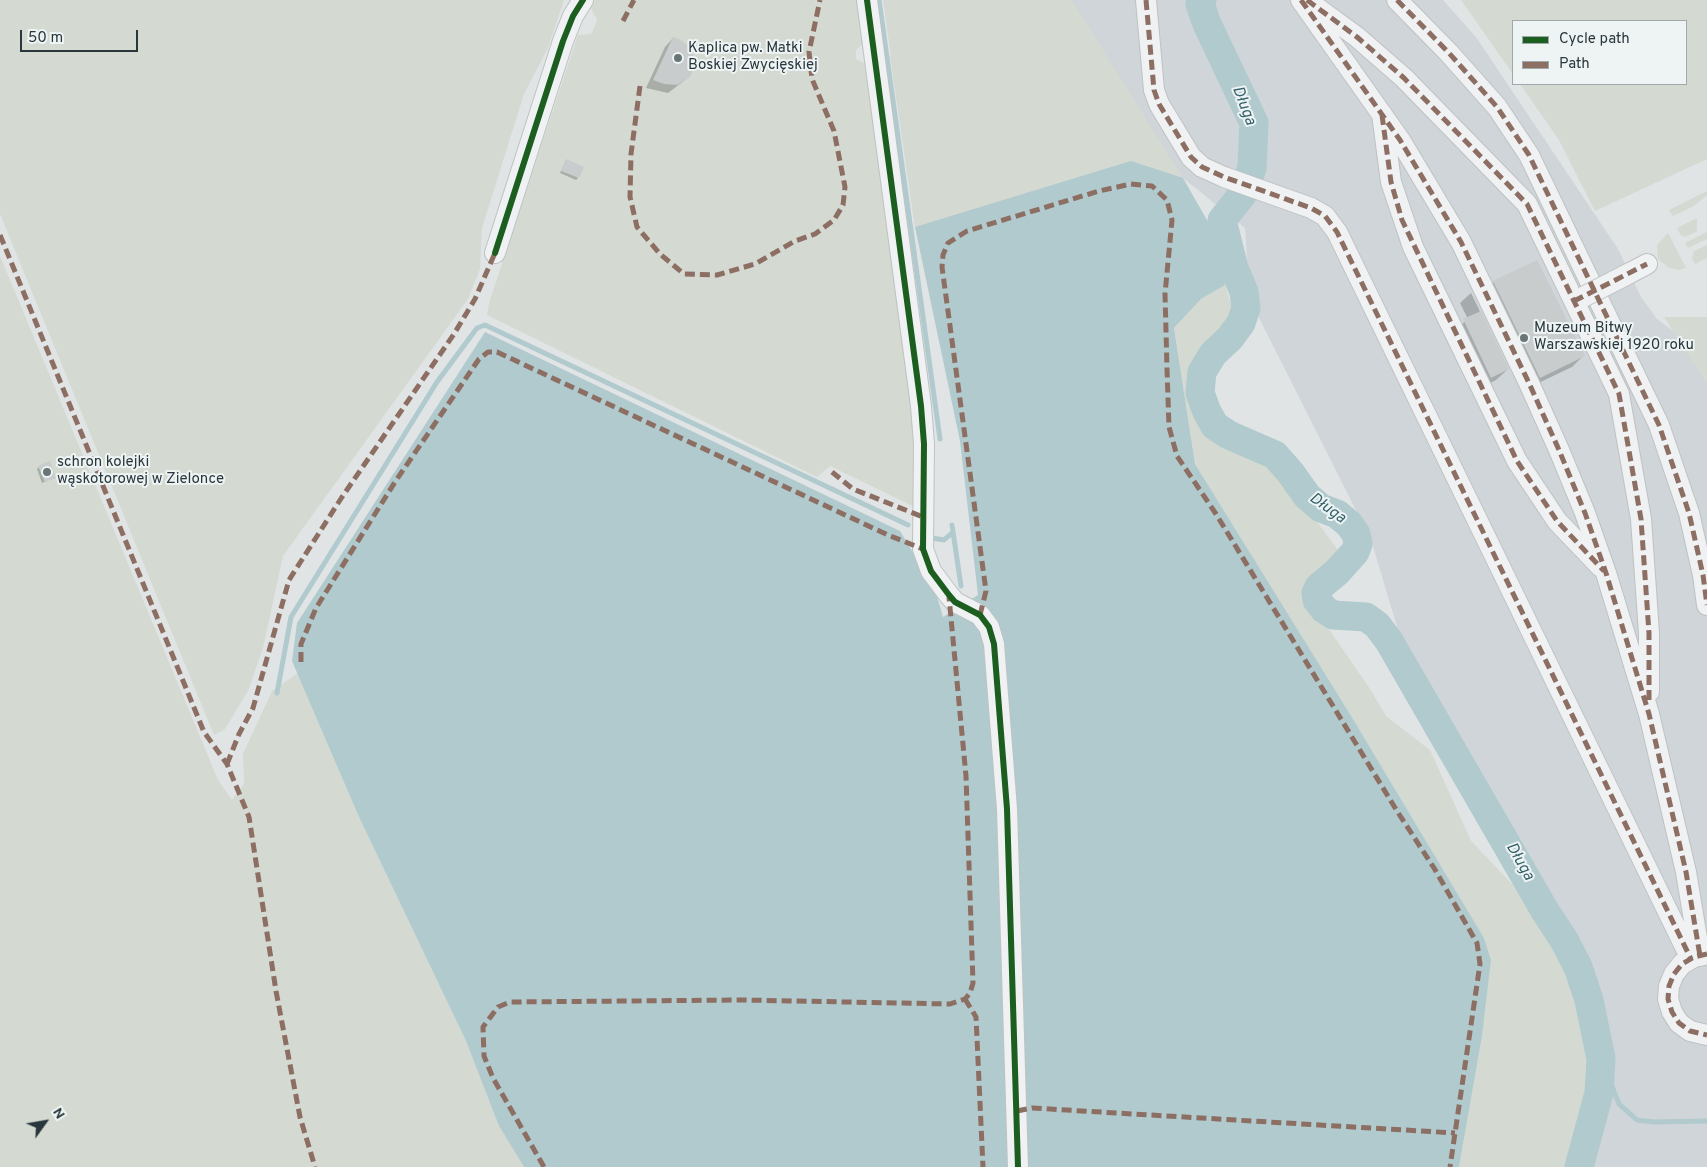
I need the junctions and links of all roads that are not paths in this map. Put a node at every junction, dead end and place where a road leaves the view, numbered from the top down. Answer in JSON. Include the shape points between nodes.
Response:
{"nodes":[{"id":1,"x":583,"y":0,"type":"edge"},
{"id":2,"x":867,"y":0,"type":"edge"},
{"id":3,"x":1146,"y":0,"type":"edge"},
{"id":4,"x":1301,"y":0,"type":"edge"},
{"id":5,"x":1307,"y":0,"type":"edge"},
{"id":6,"x":1397,"y":0,"type":"edge"},
{"id":7,"x":1382,"y":112,"type":"junction"},
{"id":8,"x":495,"y":253,"type":"dead end"},
{"id":9,"x":1638,"y":269,"type":"dead end"},
{"id":10,"x":1578,"y":299,"type":"junction"},
{"id":11,"x":1606,"y":573,"type":"junction"},
{"id":12,"x":1707,"y":605,"type":"edge"},
{"id":13,"x":1648,"y":714,"type":"junction"},
{"id":14,"x":1699,"y":956,"type":"edge"},
{"id":15,"x":1707,"y":1035,"type":"edge"},
{"id":16,"x":1018,"y":1167,"type":"edge"}],
"edges":[{"from":1,"to":8,"type":"street","via":[[563,41]]},
{"from":2,"to":16,"type":"street","via":[[921,406],[923,549],[931,571],[955,602],[980,615],[989,627],[994,644],[1007,809]]},
{"from":3,"to":14,"type":"street","via":[[1154,90],[1191,157],[1202,167],[1224,177],[1311,208],[1325,216],[1337,232]]},
{"from":4,"to":7,"type":"street"},
{"from":5,"to":10,"type":"street","via":[[1404,78],[1527,204]]},
{"from":6,"to":12,"type":"street","via":[[1497,107],[1530,155],[1659,424],[1689,513]]},
{"from":7,"to":11,"type":"street","via":[[1461,242],[1530,383],[1585,513]]},
{"from":7,"to":11,"type":"street","via":[[1391,182],[1402,220],[1513,453],[1557,521]]},
{"from":9,"to":10,"type":"street","bridge":true},
{"from":10,"to":13,"type":"street","via":[[1619,394],[1633,466],[1646,580]]},
{"from":11,"to":13,"type":"street"},
{"from":13,"to":14,"type":"street","via":[[1686,872]]},
{"from":14,"to":15,"type":"street","via":[[1682,964],[1674,974],[1668,999],[1679,1023],[1690,1031]]}]}
